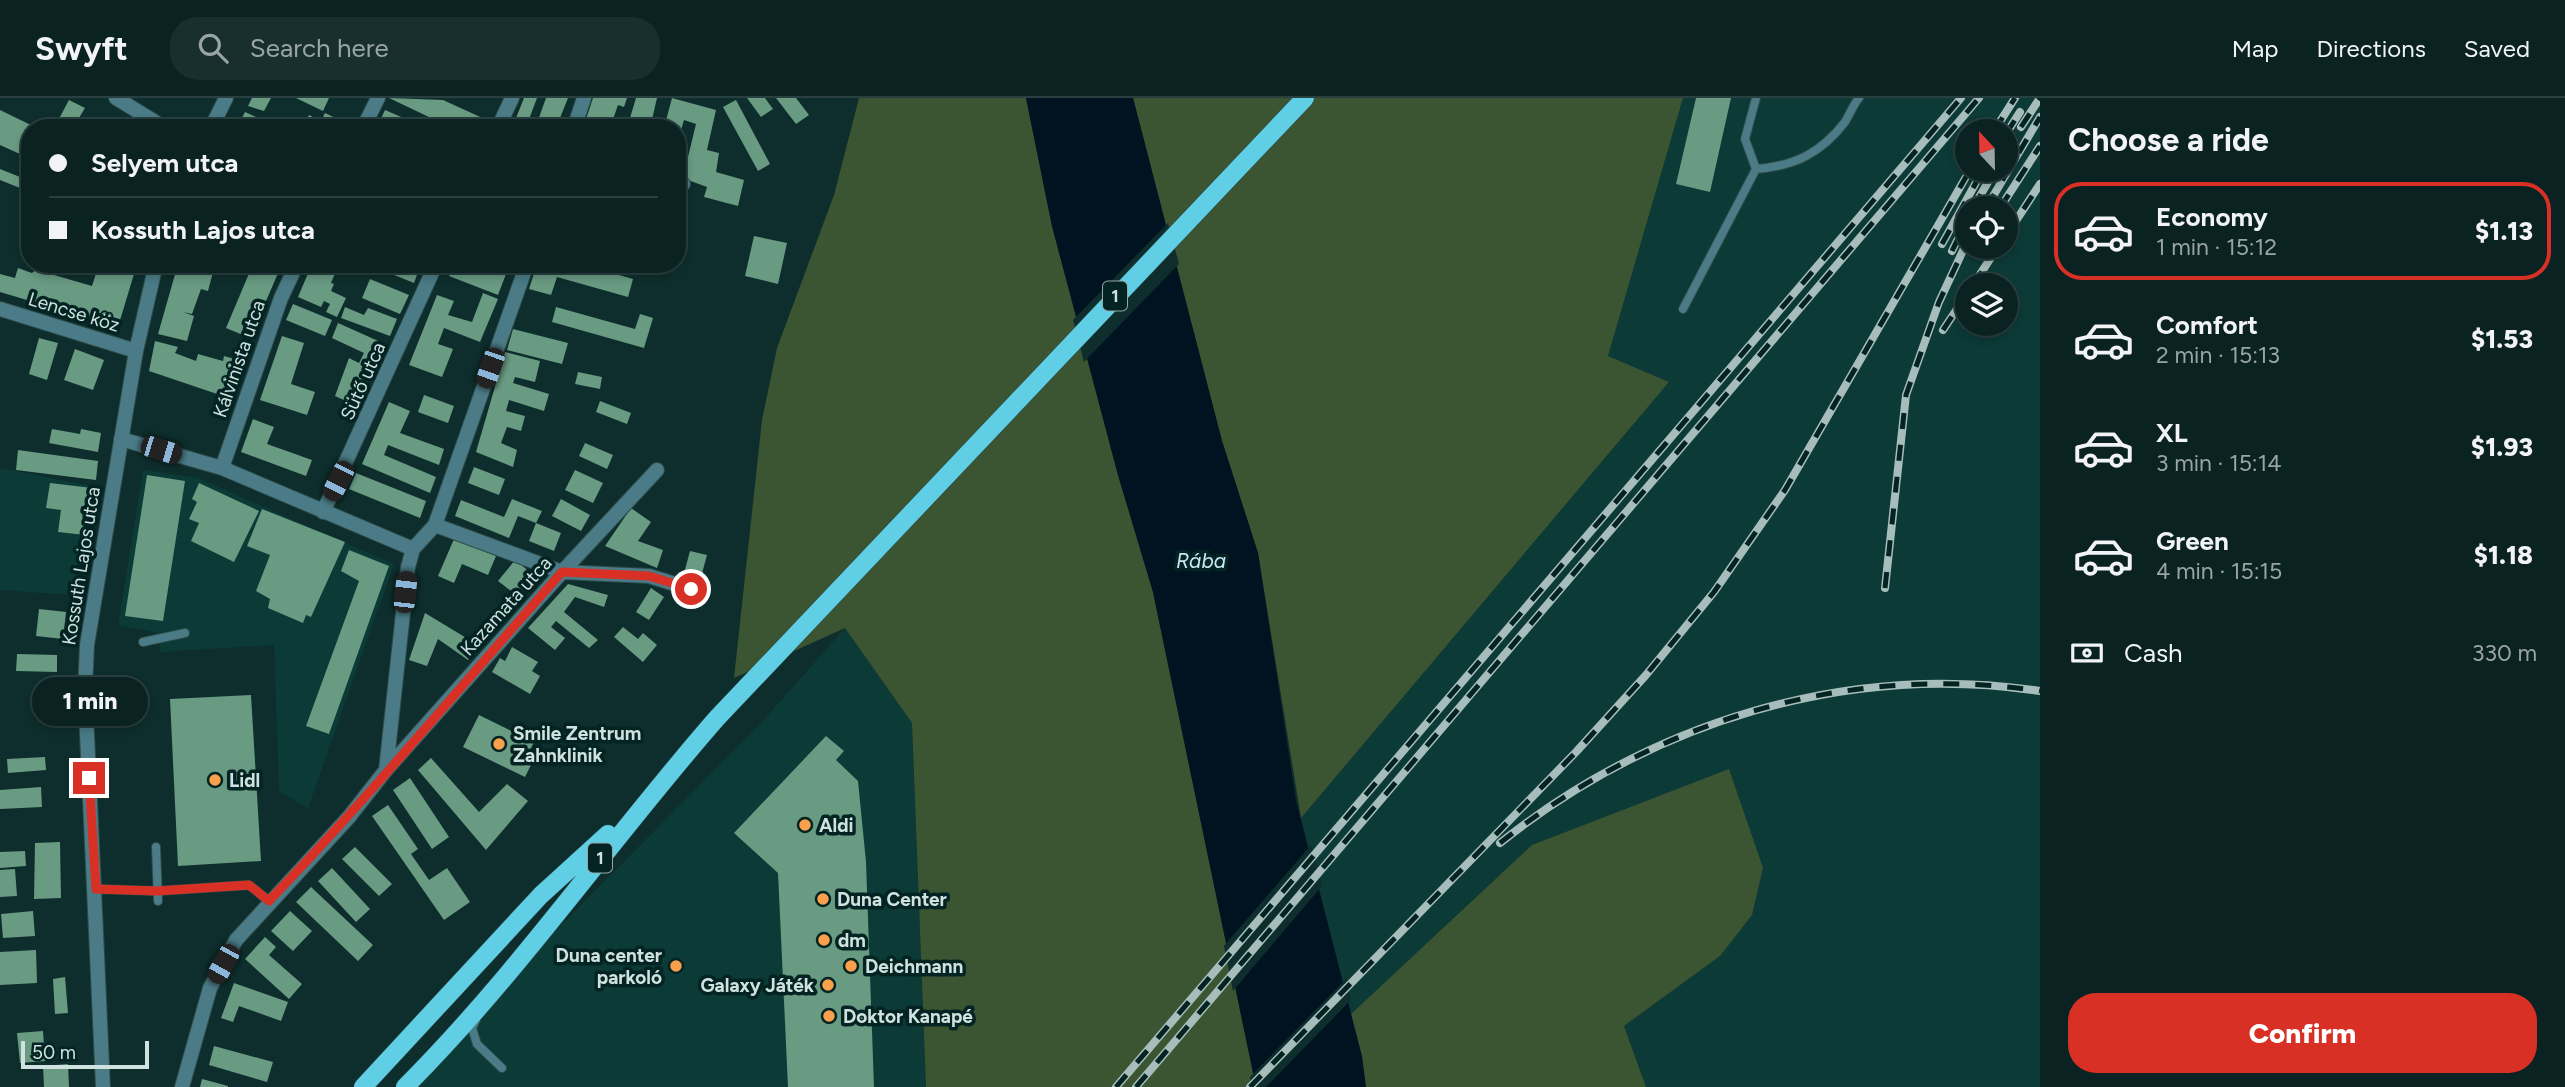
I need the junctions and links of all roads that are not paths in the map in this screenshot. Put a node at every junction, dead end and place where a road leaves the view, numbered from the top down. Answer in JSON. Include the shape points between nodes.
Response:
{"nodes":[{"id":1,"x":116,"y":98,"type":"edge"},
{"id":2,"x":226,"y":98,"type":"edge"},
{"id":3,"x":377,"y":98,"type":"edge"},
{"id":4,"x":512,"y":98,"type":"edge"},
{"id":5,"x":584,"y":98,"type":"edge"},
{"id":6,"x":1305,"y":98,"type":"edge"},
{"id":7,"x":1756,"y":98,"type":"edge"},
{"id":8,"x":1855,"y":99,"type":"edge"},
{"id":9,"x":150,"y":119,"type":"edge"},
{"id":10,"x":216,"y":119,"type":"edge"},
{"id":11,"x":367,"y":119,"type":"edge"},
{"id":12,"x":502,"y":119,"type":"edge"},
{"id":13,"x":577,"y":119,"type":"edge"},
{"id":14,"x":1756,"y":169,"type":"junction"},
{"id":15,"x":154,"y":273,"type":"edge"},
{"id":16,"x":293,"y":273,"type":"edge"},
{"id":17,"x":432,"y":273,"type":"edge"},
{"id":18,"x":524,"y":273,"type":"edge"},
{"id":19,"x":0,"y":309,"type":"edge"},
{"id":20,"x":1683,"y":309,"type":"dead end"},
{"id":21,"x":136,"y":351,"type":"junction"},
{"id":22,"x":121,"y":439,"type":"junction"},
{"id":23,"x":222,"y":468,"type":"junction"},
{"id":24,"x":657,"y":470,"type":"dead end"},
{"id":25,"x":323,"y":512,"type":"junction"},
{"id":26,"x":435,"y":525,"type":"junction"},
{"id":27,"x":413,"y":549,"type":"junction"},
{"id":28,"x":562,"y":572,"type":"junction"},
{"id":29,"x":691,"y":589,"type":"dead end"},
{"id":30,"x":185,"y":633,"type":"dead end"},
{"id":31,"x":143,"y":642,"type":"dead end"},
{"id":32,"x":386,"y":771,"type":"junction"},
{"id":33,"x":646,"y":798,"type":"junction"},
{"id":34,"x":156,"y":847,"type":"dead end"},
{"id":35,"x":96,"y":889,"type":"junction"},
{"id":36,"x":157,"y":891,"type":"junction"},
{"id":37,"x":158,"y":901,"type":"dead end"},
{"id":38,"x":269,"y":901,"type":"junction"},
{"id":39,"x":492,"y":991,"type":"junction"},
{"id":40,"x":502,"y":1068,"type":"dead end"},
{"id":41,"x":103,"y":1087,"type":"edge"},
{"id":42,"x":182,"y":1087,"type":"edge"},
{"id":43,"x":363,"y":1087,"type":"edge"},
{"id":44,"x":405,"y":1087,"type":"edge"}],
"edges":[{"from":1,"to":9,"type":"street"},
{"from":2,"to":10,"type":"street"},
{"from":3,"to":11,"type":"street"},
{"from":4,"to":12,"type":"street"},
{"from":5,"to":13,"type":"street"},
{"from":6,"to":33,"type":"main road","number":"1","via":[[926,495]]},
{"from":7,"to":14,"type":"lane","via":[[1745,139]]},
{"from":8,"to":14,"type":"lane","via":[[1846,121],[1820,149],[1783,167]]},
{"from":14,"to":20,"type":"lane"},
{"from":15,"to":21,"type":"street","name":"Kossuth Lajos utca"},
{"from":16,"to":23,"type":"street","name":"Kálvinista utca"},
{"from":17,"to":25,"type":"street","name":"Sütő utca"},
{"from":18,"to":26,"type":"street"},
{"from":19,"to":21,"type":"street","name":"Lencse köz"},
{"from":21,"to":22,"type":"street","name":"Kossuth Lajos utca"},
{"from":22,"to":23,"type":"street"},
{"from":22,"to":35,"type":"street","name":"Kossuth Lajos utca","via":[[87,645],[85,690]]},
{"from":23,"to":25,"type":"street"},
{"from":24,"to":28,"type":"street","name":"Kazamata utca"},
{"from":25,"to":27,"type":"street"},
{"from":26,"to":27,"type":"street"},
{"from":26,"to":28,"type":"street"},
{"from":27,"to":32,"type":"street"},
{"from":28,"to":29,"type":"street","via":[[649,576]]},
{"from":28,"to":32,"type":"street","name":"Kazamata utca"},
{"from":30,"to":31,"type":"lane"},
{"from":32,"to":38,"type":"street","name":"Kazamata utca"},
{"from":33,"to":39,"type":"main road","number":"1"},
{"from":33,"to":43,"type":"main road","number":"1","via":[[541,895]]},
{"from":34,"to":36,"type":"lane"},
{"from":35,"to":36,"type":"lane"},
{"from":35,"to":41,"type":"street","name":"Kossuth Lajos utca"},
{"from":36,"to":37,"type":"lane"},
{"from":36,"to":38,"type":"lane","via":[[249,885]]},
{"from":38,"to":42,"type":"street","name":"Kazamata utca","via":[[236,940],[210,988]]},
{"from":39,"to":40,"type":"lane","via":[[472,1028],[477,1044]]},
{"from":39,"to":44,"type":"main road","number":"1"}]}
